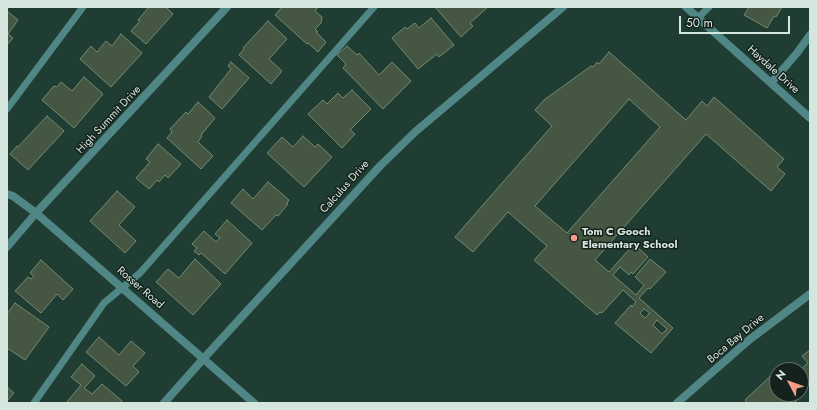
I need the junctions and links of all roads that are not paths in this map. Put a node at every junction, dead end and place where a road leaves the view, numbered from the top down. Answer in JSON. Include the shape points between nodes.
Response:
{"nodes":[{"id":1,"x":83,"y":7,"type":"edge"},
{"id":2,"x":227,"y":7,"type":"edge"},
{"id":3,"x":374,"y":7,"type":"edge"},
{"id":4,"x":563,"y":7,"type":"edge"},
{"id":5,"x":686,"y":7,"type":"edge"},
{"id":6,"x":709,"y":7,"type":"edge"},
{"id":7,"x":698,"y":18,"type":"junction"},
{"id":8,"x":810,"y":35,"type":"edge"},
{"id":9,"x":771,"y":83,"type":"junction"},
{"id":10,"x":7,"y":110,"type":"edge"},
{"id":11,"x":810,"y":118,"type":"edge"},
{"id":12,"x":7,"y":194,"type":"edge"},
{"id":13,"x":36,"y":213,"type":"junction"},
{"id":14,"x":7,"y":247,"type":"edge"},
{"id":15,"x":122,"y":287,"type":"junction"},
{"id":16,"x":810,"y":294,"type":"edge"},
{"id":17,"x":204,"y":358,"type":"junction"},
{"id":18,"x":34,"y":403,"type":"edge"},
{"id":19,"x":164,"y":403,"type":"edge"},
{"id":20,"x":254,"y":403,"type":"edge"},
{"id":21,"x":677,"y":403,"type":"edge"}],
"edges":[{"from":1,"to":10,"type":"lane"},
{"from":2,"to":13,"type":"street","name":"High Summit Drive"},
{"from":3,"to":15,"type":"lane","via":[[140,273]]},
{"from":4,"to":17,"type":"street","name":"Calculus Drive","via":[[415,132],[380,166]]},
{"from":5,"to":7,"type":"street","name":"Haydale Drive"},
{"from":6,"to":7,"type":"lane"},
{"from":7,"to":9,"type":"street","name":"Haydale Drive"},
{"from":8,"to":9,"type":"street"},
{"from":9,"to":11,"type":"street","name":"Haydale Drive"},
{"from":12,"to":13,"type":"street","name":"Rosser Road"},
{"from":13,"to":14,"type":"street","name":"High Summit Drive"},
{"from":13,"to":15,"type":"street","name":"Rosser Road"},
{"from":15,"to":17,"type":"street","name":"Rosser Road"},
{"from":15,"to":18,"type":"lane","via":[[104,303]]},
{"from":16,"to":21,"type":"street","name":"Boca Bay Drive","via":[[749,340]]},
{"from":17,"to":19,"type":"street","name":"Calculus Drive"},
{"from":17,"to":20,"type":"street","name":"Rosser Road"}]}
